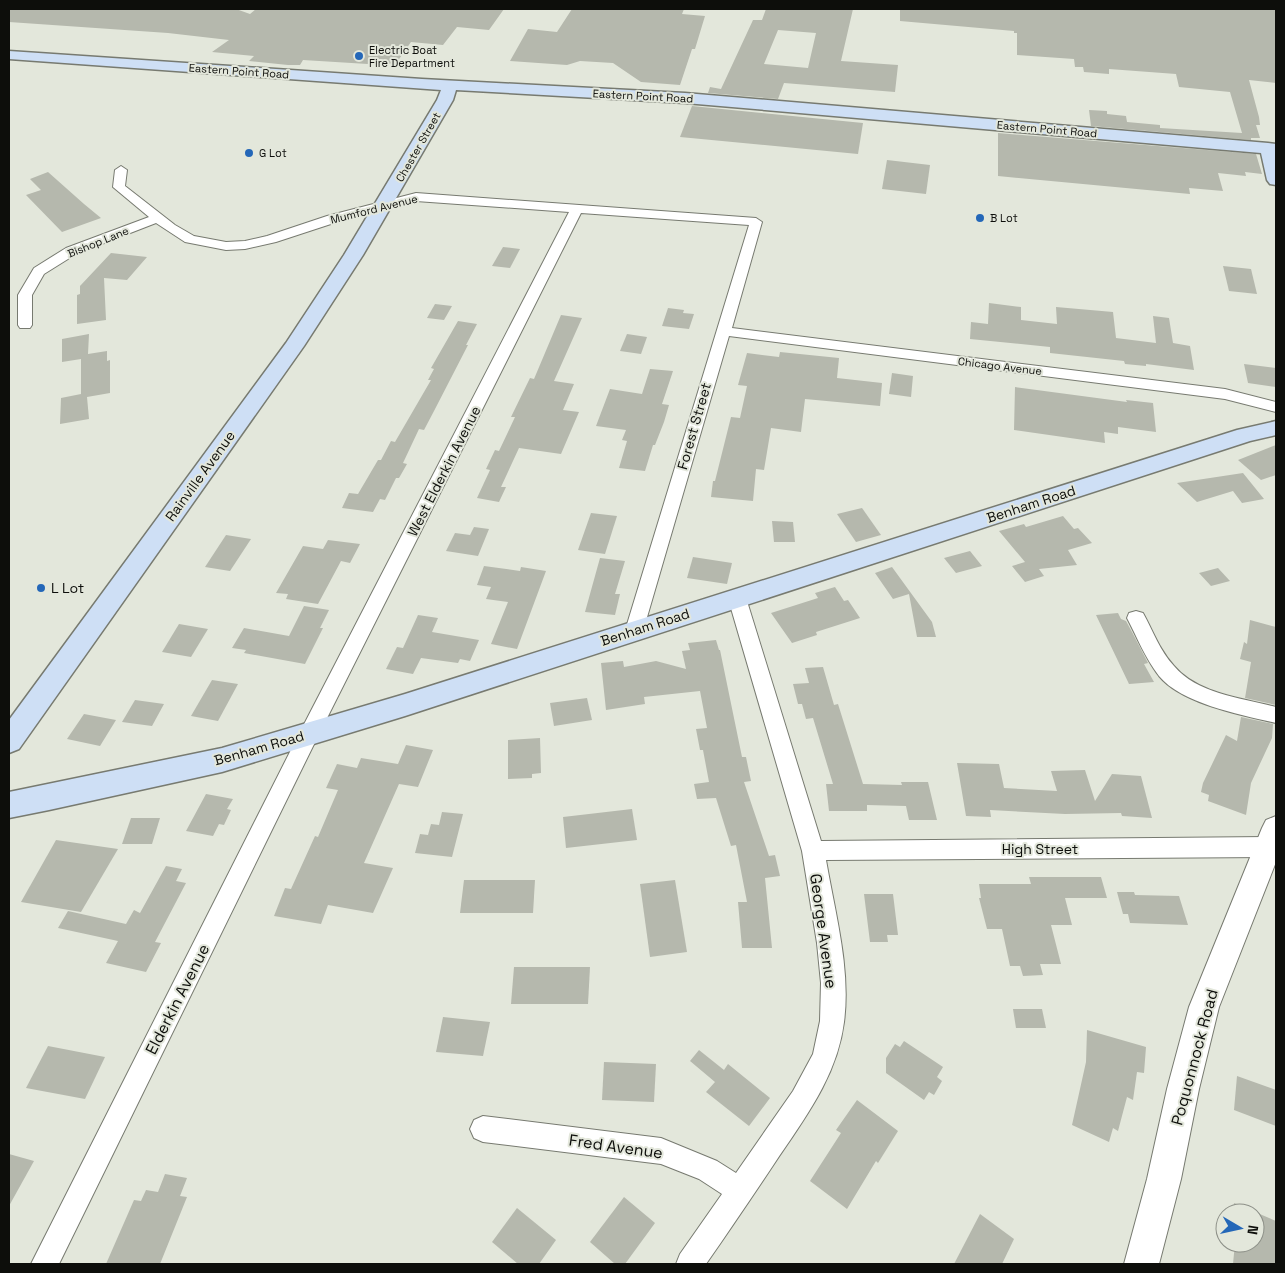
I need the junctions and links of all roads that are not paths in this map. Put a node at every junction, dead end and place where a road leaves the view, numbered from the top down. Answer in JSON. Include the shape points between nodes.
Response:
{"nodes":[{"id":1,"x":9,"y":55,"type":"edge"},
{"id":2,"x":450,"y":86,"type":"junction"},
{"id":3,"x":1272,"y":148,"type":"edge"},
{"id":4,"x":121,"y":170,"type":"dead end"},
{"id":5,"x":1276,"y":180,"type":"edge"},
{"id":6,"x":383,"y":206,"type":"junction"},
{"id":7,"x":577,"y":208,"type":"junction"},
{"id":8,"x":156,"y":219,"type":"junction"},
{"id":9,"x":756,"y":222,"type":"joint"},
{"id":10,"x":25,"y":324,"type":"dead end"},
{"id":11,"x":722,"y":331,"type":"junction"},
{"id":12,"x":1276,"y":407,"type":"edge"},
{"id":13,"x":1276,"y":428,"type":"edge"},
{"id":14,"x":737,"y":598,"type":"junction"},
{"id":15,"x":1136,"y":618,"type":"dead end"},
{"id":16,"x":634,"y":631,"type":"junction"},
{"id":17,"x":1276,"y":715,"type":"edge"},
{"id":18,"x":309,"y":734,"type":"junction"},
{"id":19,"x":9,"y":741,"type":"edge"},
{"id":20,"x":9,"y":805,"type":"edge"},
{"id":21,"x":1272,"y":838,"type":"edge"},
{"id":22,"x":813,"y":851,"type":"junction"},
{"id":23,"x":483,"y":1129,"type":"dead end"},
{"id":24,"x":740,"y":1191,"type":"junction"},
{"id":25,"x":45,"y":1264,"type":"edge"},
{"id":26,"x":690,"y":1264,"type":"edge"},
{"id":27,"x":1140,"y":1264,"type":"edge"}],
"edges":[{"from":1,"to":2,"type":"main road","name":"Eastern Point Road"},
{"from":2,"to":3,"type":"main road","name":"Eastern Point Road","via":[[685,98]]},
{"from":2,"to":6,"type":"main road","name":"Chester Street"},
{"from":3,"to":5,"type":"main road"},
{"from":4,"to":8,"type":"street","name":"Mumford Avenue","via":[[119,187]]},
{"from":6,"to":7,"type":"street","name":"Mumford Avenue","via":[[416,197]]},
{"from":6,"to":8,"type":"street","name":"Mumford Avenue","via":[[246,245],[226,246],[190,239]]},
{"from":6,"to":19,"type":"main road","name":"Rainville Avenue","via":[[294,345]]},
{"from":7,"to":9,"type":"street","name":"Mumford Avenue"},
{"from":7,"to":18,"type":"street","name":"West Elderkin Avenue"},
{"from":8,"to":10,"type":"street","name":"Bishop Lane","via":[[71,251],[39,271],[25,294]]},
{"from":9,"to":11,"type":"street","name":"Forest Street"},
{"from":11,"to":12,"type":"street","name":"Chicago Avenue","via":[[1225,394]]},
{"from":11,"to":16,"type":"street","name":"Forest Street"},
{"from":13,"to":14,"type":"main road","name":"Benham Road"},
{"from":14,"to":16,"type":"main road","name":"Benham Road"},
{"from":14,"to":22,"type":"street","name":"George Avenue"},
{"from":15,"to":17,"type":"street","via":[[1166,671],[1179,683]]},
{"from":16,"to":18,"type":"main road","name":"Benham Road"},
{"from":18,"to":20,"type":"main road","name":"Benham Road","via":[[222,760]]},
{"from":18,"to":25,"type":"street","name":"Elderkin Avenue"},
{"from":21,"to":22,"type":"street","name":"High Street"},
{"from":21,"to":27,"type":"street","name":"Poquonnock Road","via":[[1204,1007],[1164,1179]]},
{"from":22,"to":24,"type":"street","name":"George Avenue","via":[[830,953],[832,1021],[824,1057],[802,1100]]},
{"from":23,"to":24,"type":"street","name":"Fred Avenue","via":[[661,1151],[708,1170]]},
{"from":24,"to":26,"type":"street","name":"George Avenue"}]}
